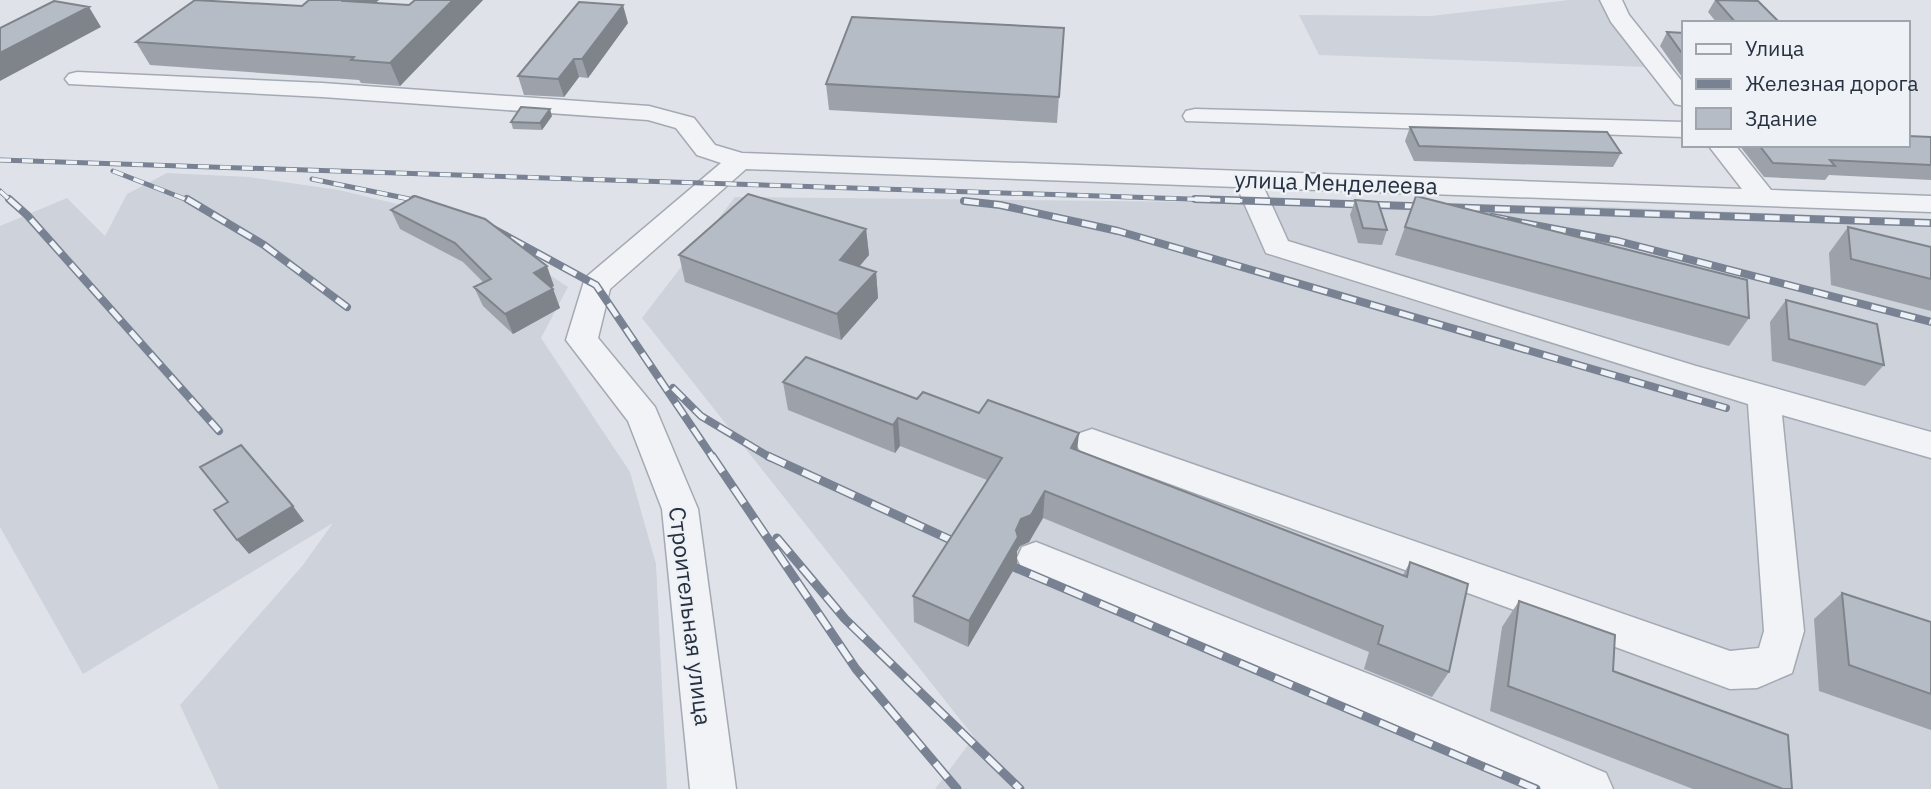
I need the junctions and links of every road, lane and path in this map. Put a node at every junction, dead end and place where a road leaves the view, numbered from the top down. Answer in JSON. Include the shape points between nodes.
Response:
{"nodes":[{"id":1,"x":1612,"y":0,"type":"edge"},
{"id":2,"x":77,"y":79,"type":"dead end"},
{"id":3,"x":1682,"y":96,"type":"edge"},
{"id":4,"x":1195,"y":116,"type":"dead end"},
{"id":5,"x":1682,"y":130,"type":"edge"},
{"id":6,"x":1723,"y":147,"type":"edge"},
{"id":7,"x":740,"y":161,"type":"junction"},
{"id":8,"x":1247,"y":179,"type":"junction"},
{"id":9,"x":1763,"y":198,"type":"junction"},
{"id":10,"x":1931,"y":204,"type":"edge"},
{"id":11,"x":1763,"y":398,"type":"junction"},
{"id":12,"x":1092,"y":442,"type":"dead end"},
{"id":13,"x":1931,"y":444,"type":"edge"},
{"id":14,"x":1036,"y":558,"type":"dead end"},
{"id":15,"x":713,"y":789,"type":"edge"},
{"id":16,"x":1590,"y":789,"type":"edge"}],
"edges":[{"from":1,"to":3,"type":"street","via":[[1619,17]]},
{"from":2,"to":7,"type":"street","name":"улица Менделеева","via":[[323,90],[649,113],[685,123],[706,150]]},
{"from":4,"to":5,"type":"street"},
{"from":6,"to":9,"type":"street"},
{"from":7,"to":8,"type":"street","name":"улица Менделеева"},
{"from":7,"to":15,"type":"street","name":"Строительная улица","via":[[596,285],[582,340],[643,416],[680,509]]},
{"from":8,"to":9,"type":"street","name":"улица Менделеева"},
{"from":8,"to":11,"type":"street","via":[[1276,247]]},
{"from":9,"to":10,"type":"street","name":"улица Менделеева"},
{"from":11,"to":12,"type":"street","via":[[1784,631],[1777,660],[1757,669],[1730,670]]},
{"from":11,"to":13,"type":"street"},
{"from":14,"to":16,"type":"street"}]}
